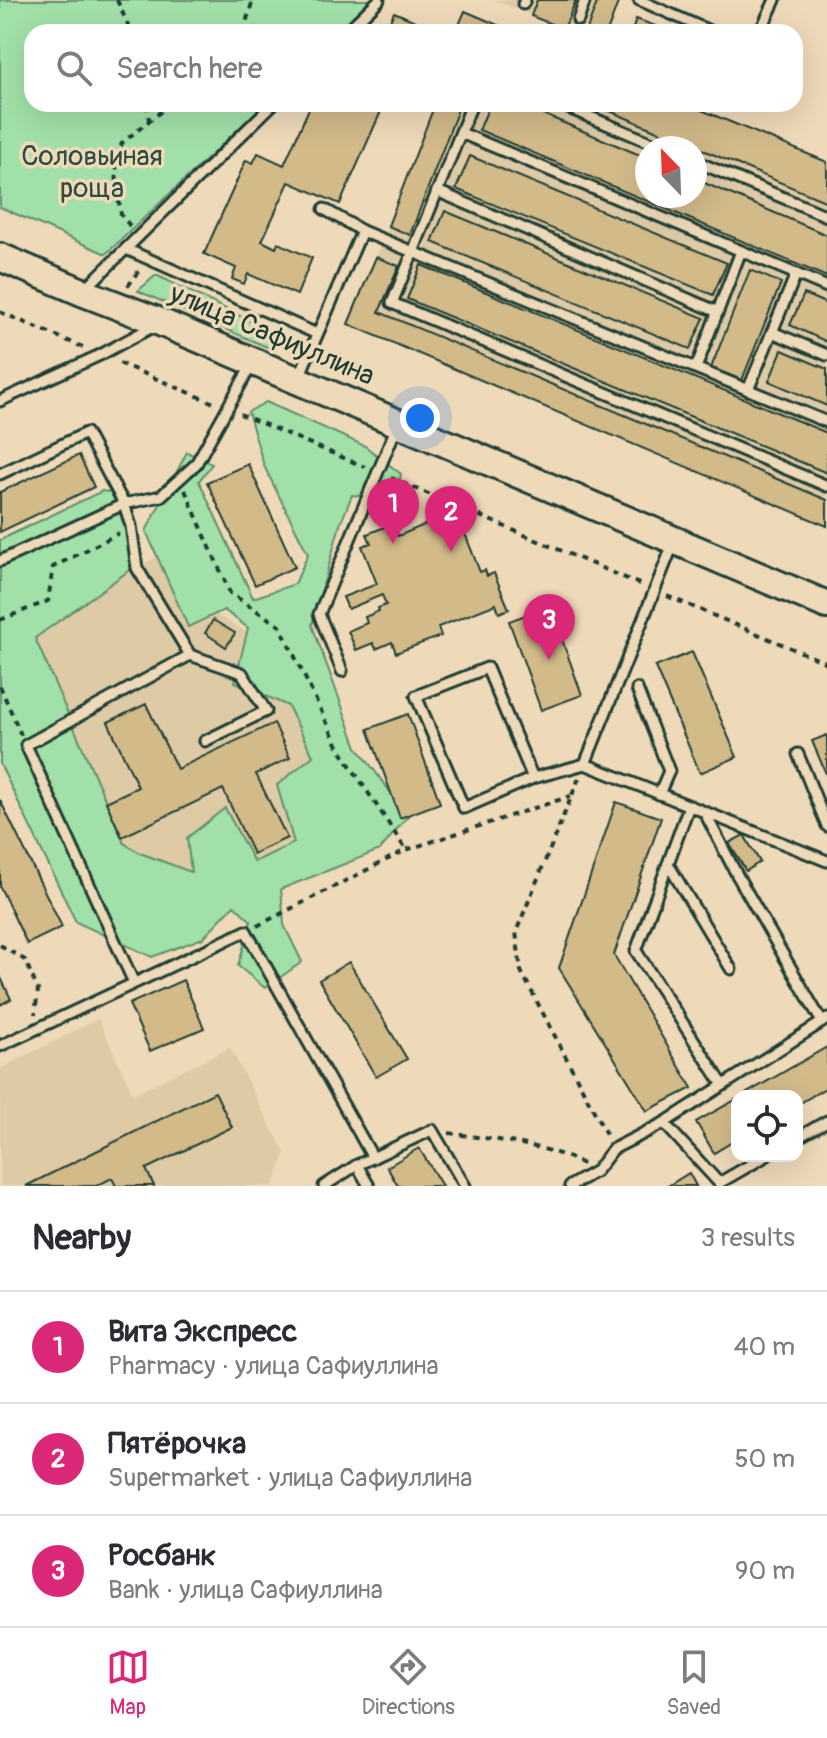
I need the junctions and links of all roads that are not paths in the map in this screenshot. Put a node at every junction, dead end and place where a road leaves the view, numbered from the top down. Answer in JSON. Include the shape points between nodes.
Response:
{"nodes":[{"id":1,"x":379,"y":0,"type":"edge"},
{"id":2,"x":585,"y":0,"type":"edge"},
{"id":3,"x":639,"y":0,"type":"edge"},
{"id":4,"x":775,"y":0,"type":"edge"},
{"id":5,"x":578,"y":20,"type":"dead end"},
{"id":6,"x":354,"y":24,"type":"edge"},
{"id":7,"x":694,"y":24,"type":"edge"},
{"id":8,"x":764,"y":24,"type":"edge"},
{"id":9,"x":265,"y":112,"type":"edge"},
{"id":10,"x":469,"y":112,"type":"edge"},
{"id":11,"x":578,"y":112,"type":"edge"},
{"id":12,"x":461,"y":133,"type":"junction"},
{"id":13,"x":635,"y":136,"type":"edge"},
{"id":14,"x":707,"y":166,"type":"edge"},
{"id":15,"x":437,"y":191,"type":"junction"},
{"id":16,"x":324,"y":209,"type":"dead end"},
{"id":17,"x":827,"y":216,"type":"edge"},
{"id":18,"x":362,"y":231,"type":"junction"},
{"id":19,"x":126,"y":249,"type":"junction"},
{"id":20,"x":741,"y":251,"type":"junction"},
{"id":21,"x":413,"y":252,"type":"junction"},
{"id":22,"x":0,"y":257,"type":"edge"},
{"id":23,"x":796,"y":274,"type":"junction"},
{"id":24,"x":827,"y":287,"type":"edge"},
{"id":25,"x":82,"y":292,"type":"junction"},
{"id":26,"x":718,"y":312,"type":"junction"},
{"id":27,"x":160,"y":322,"type":"junction"},
{"id":28,"x":772,"y":332,"type":"junction"},
{"id":29,"x":317,"y":334,"type":"junction"},
{"id":30,"x":827,"y":355,"type":"edge"},
{"id":31,"x":253,"y":361,"type":"junction"},
{"id":32,"x":696,"y":368,"type":"junction"},
{"id":33,"x":298,"y":381,"type":"junction"},
{"id":34,"x":748,"y":390,"type":"junction"},
{"id":35,"x":0,"y":401,"type":"edge"},
{"id":36,"x":827,"y":422,"type":"edge"},
{"id":37,"x":398,"y":423,"type":"junction"},
{"id":38,"x":0,"y":474,"type":"edge"},
{"id":39,"x":827,"y":486,"type":"edge"},
{"id":40,"x":124,"y":504,"type":"junction"},
{"id":41,"x":674,"y":540,"type":"junction"},
{"id":42,"x":0,"y":561,"type":"edge"},
{"id":43,"x":827,"y":605,"type":"edge"},
{"id":44,"x":190,"y":655,"type":"junction"},
{"id":45,"x":342,"y":671,"type":"dead end"},
{"id":46,"x":637,"y":689,"type":"dead end"},
{"id":47,"x":205,"y":741,"type":"dead end"},
{"id":48,"x":798,"y":754,"type":"dead end"},
{"id":49,"x":585,"y":764,"type":"junction"},
{"id":50,"x":533,"y":778,"type":"junction"},
{"id":51,"x":659,"y":794,"type":"junction"},
{"id":52,"x":689,"y":806,"type":"junction"},
{"id":53,"x":705,"y":813,"type":"junction"},
{"id":54,"x":827,"y":826,"type":"edge"},
{"id":55,"x":826,"y":859,"type":"edge"},
{"id":56,"x":668,"y":864,"type":"junction"},
{"id":57,"x":731,"y":969,"type":"dead end"},
{"id":58,"x":134,"y":983,"type":"junction"},
{"id":59,"x":824,"y":1021,"type":"edge"},
{"id":60,"x":0,"y":1046,"type":"edge"},
{"id":61,"x":723,"y":1085,"type":"junction"},
{"id":62,"x":827,"y":1121,"type":"edge"},
{"id":63,"x":664,"y":1123,"type":"junction"},
{"id":64,"x":803,"y":1135,"type":"edge"},
{"id":65,"x":373,"y":1158,"type":"junction"},
{"id":66,"x":756,"y":1162,"type":"edge"},
{"id":67,"x":357,"y":1165,"type":"junction"},
{"id":68,"x":720,"y":1185,"type":"edge"},
{"id":69,"x":324,"y":1186,"type":"edge"},
{"id":70,"x":369,"y":1186,"type":"edge"},
{"id":71,"x":465,"y":1186,"type":"edge"},
{"id":72,"x":570,"y":1186,"type":"edge"}],
"edges":[{"from":1,"to":6,"type":"lane"},
{"from":2,"to":5,"type":"lane"},
{"from":3,"to":7,"type":"lane"},
{"from":4,"to":8,"type":"lane"},
{"from":9,"to":19,"type":"lane"},
{"from":10,"to":12,"type":"lane"},
{"from":11,"to":13,"type":"lane"},
{"from":12,"to":15,"type":"lane"},
{"from":12,"to":20,"type":"lane"},
{"from":14,"to":17,"type":"lane"},
{"from":15,"to":21,"type":"lane"},
{"from":15,"to":26,"type":"lane"},
{"from":16,"to":18,"type":"lane"},
{"from":18,"to":21,"type":"lane"},
{"from":18,"to":29,"type":"lane"},
{"from":19,"to":25,"type":"lane"},
{"from":19,"to":29,"type":"lane"},
{"from":20,"to":23,"type":"lane"},
{"from":20,"to":26,"type":"lane"},
{"from":21,"to":32,"type":"lane"},
{"from":21,"to":39,"type":"lane","via":[[392,303]]},
{"from":22,"to":25,"type":"street","name":"улица Сафиуллина"},
{"from":23,"to":24,"type":"lane"},
{"from":23,"to":28,"type":"lane"},
{"from":25,"to":27,"type":"street","name":"улица Сафиуллина"},
{"from":26,"to":32,"type":"lane"},
{"from":27,"to":31,"type":"street","name":"улица Сафиуллина"},
{"from":27,"to":35,"type":"lane"},
{"from":28,"to":30,"type":"lane"},
{"from":28,"to":34,"type":"lane"},
{"from":29,"to":33,"type":"lane"},
{"from":31,"to":33,"type":"street","name":"улица Сафиуллина"},
{"from":31,"to":40,"type":"lane","via":[[196,464],[161,496]]},
{"from":32,"to":34,"type":"lane"},
{"from":33,"to":37,"type":"street","name":"улица Сафиуллина"},
{"from":34,"to":36,"type":"lane"},
{"from":37,"to":41,"type":"street","name":"улица Сафиуллина"},
{"from":37,"to":45,"type":"lane","via":[[319,614]]},
{"from":38,"to":40,"type":"lane","via":[[86,433]]},
{"from":40,"to":42,"type":"lane"},
{"from":40,"to":44,"type":"lane","via":[[137,568]]},
{"from":41,"to":43,"type":"street","name":"улица Сафиуллина"},
{"from":41,"to":49,"type":"lane"},
{"from":44,"to":47,"type":"lane","via":[[242,673],[266,711]]},
{"from":44,"to":58,"type":"lane","via":[[26,745]]},
{"from":46,"to":51,"type":"lane","via":[[669,771]]},
{"from":48,"to":54,"type":"lane"},
{"from":49,"to":50,"type":"lane"},
{"from":49,"to":51,"type":"lane"},
{"from":50,"to":50,"type":"lane","via":[[487,668],[416,696],[464,808]]},
{"from":51,"to":52,"type":"lane"},
{"from":52,"to":53,"type":"lane"},
{"from":52,"to":56,"type":"lane"},
{"from":53,"to":55,"type":"lane"},
{"from":53,"to":59,"type":"lane"},
{"from":56,"to":57,"type":"lane"},
{"from":56,"to":61,"type":"lane","via":[[636,951]]},
{"from":58,"to":60,"type":"lane"},
{"from":58,"to":65,"type":"lane","via":[[246,931]]},
{"from":59,"to":61,"type":"lane"},
{"from":61,"to":63,"type":"lane"},
{"from":62,"to":64,"type":"lane"},
{"from":63,"to":68,"type":"lane"},
{"from":63,"to":72,"type":"lane","via":[[613,1149],[596,1171]]},
{"from":65,"to":67,"type":"lane"},
{"from":65,"to":71,"type":"lane","via":[[432,1130]]},
{"from":66,"to":68,"type":"lane"},
{"from":67,"to":69,"type":"lane"},
{"from":67,"to":70,"type":"lane"}]}
